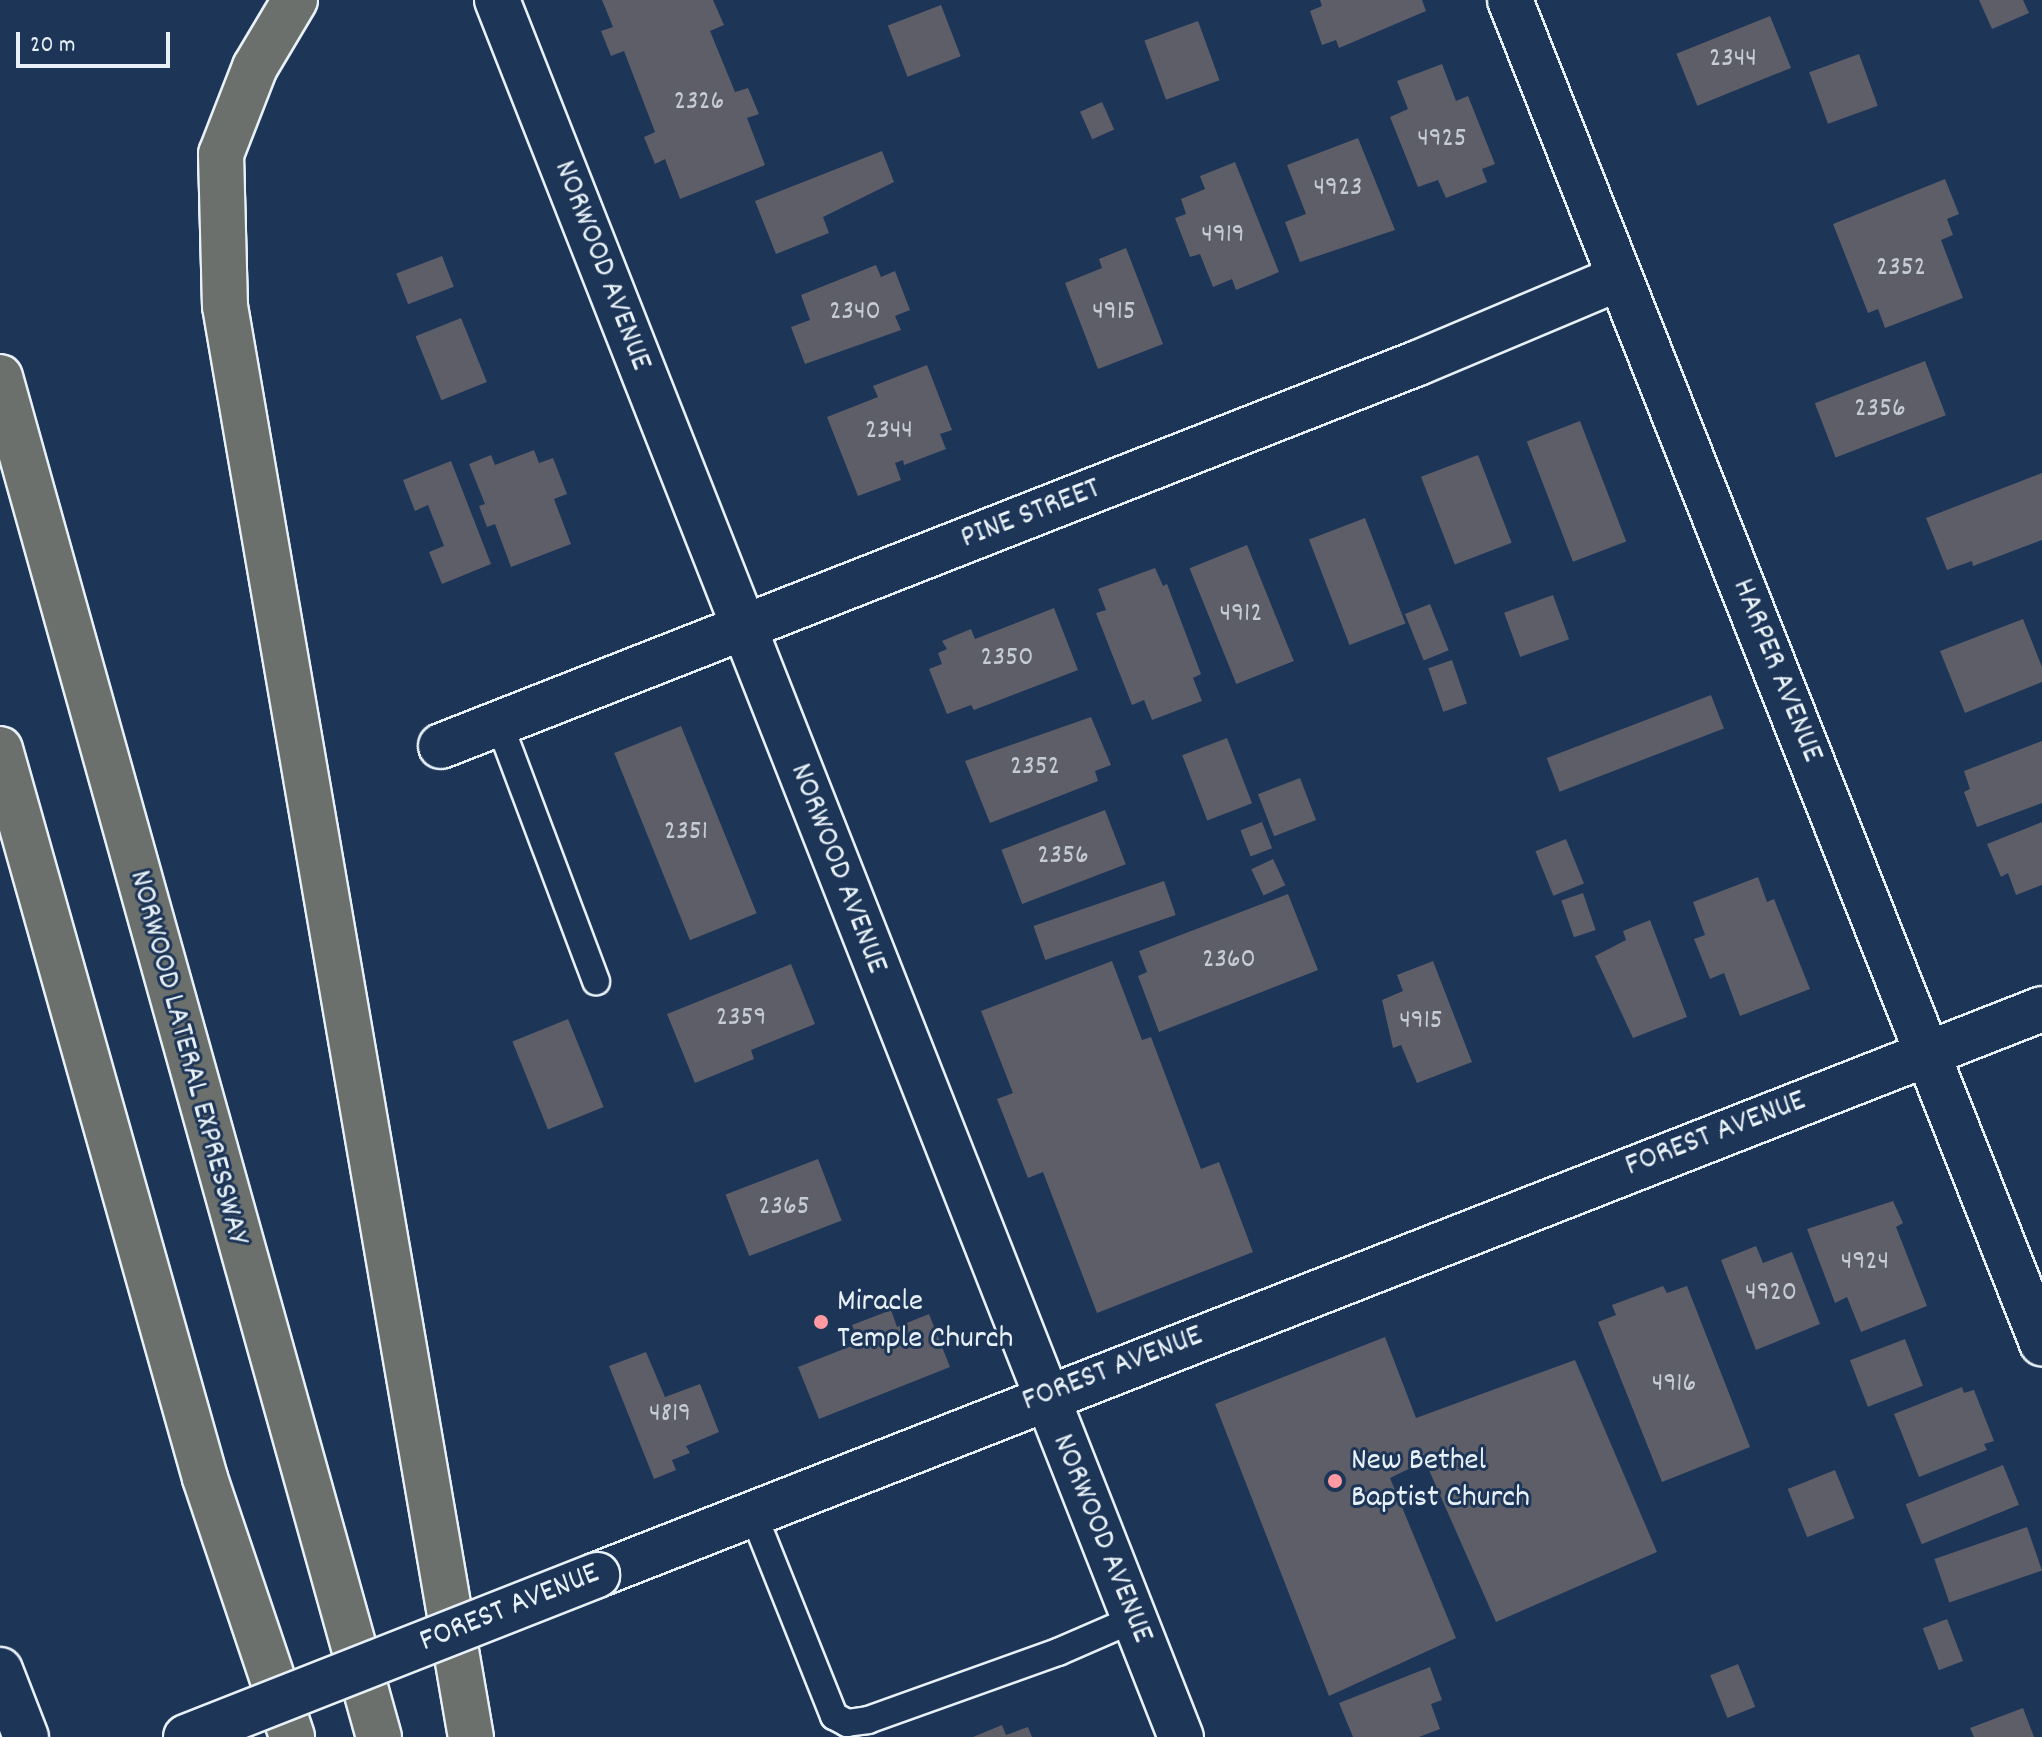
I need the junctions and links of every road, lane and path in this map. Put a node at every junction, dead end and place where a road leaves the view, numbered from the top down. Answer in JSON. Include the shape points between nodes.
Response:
{"nodes":[{"id":1,"x":295,"y":0,"type":"edge"},
{"id":2,"x":497,"y":0,"type":"edge"},
{"id":3,"x":1510,"y":0,"type":"edge"},
{"id":4,"x":1619,"y":278,"type":"junction"},
{"id":5,"x":0,"y":377,"type":"edge"},
{"id":6,"x":742,"y":628,"type":"junction"},
{"id":7,"x":499,"y":723,"type":"junction"},
{"id":8,"x":441,"y":746,"type":"dead end"},
{"id":9,"x":0,"y":749,"type":"edge"},
{"id":10,"x":0,"y":767,"type":"edge"},
{"id":11,"x":22,"y":826,"type":"junction"},
{"id":12,"x":596,"y":981,"type":"dead end"},
{"id":13,"x":2042,"y":1009,"type":"edge"},
{"id":14,"x":1928,"y":1052,"type":"junction"},
{"id":15,"x":2042,"y":1343,"type":"edge"},
{"id":16,"x":1044,"y":1397,"type":"junction"},
{"id":17,"x":752,"y":1511,"type":"junction"},
{"id":18,"x":1134,"y":1619,"type":"junction"},
{"id":19,"x":0,"y":1670,"type":"edge"},
{"id":20,"x":26,"y":1737,"type":"edge"},
{"id":21,"x":186,"y":1737,"type":"edge"},
{"id":22,"x":292,"y":1737,"type":"edge"},
{"id":23,"x":379,"y":1737,"type":"edge"},
{"id":24,"x":471,"y":1737,"type":"edge"},
{"id":25,"x":1181,"y":1737,"type":"edge"}],
"edges":[{"from":1,"to":24,"type":"highway","via":[[255,67],[221,154],[225,306]]},
{"from":2,"to":6,"type":"street","name":"NORWOOD AVENUE"},
{"from":3,"to":4,"type":"street","name":"HARPER AVENUE"},
{"from":4,"to":6,"type":"street","name":"PINE STREET","via":[[1418,363]]},
{"from":4,"to":14,"type":"street","name":"HARPER AVENUE"},
{"from":5,"to":23,"type":"highway","name":"NORWOOD LATERAL EXPRESSWAY"},
{"from":6,"to":7,"type":"street","name":"PINE STREET"},
{"from":6,"to":16,"type":"street","name":"NORWOOD AVENUE"},
{"from":7,"to":8,"type":"street","name":"PINE STREET"},
{"from":7,"to":12,"type":"lane"},
{"from":9,"to":11,"type":"highway"},
{"from":10,"to":11,"type":"highway"},
{"from":11,"to":22,"type":"highway","via":[[205,1478]]},
{"from":13,"to":14,"type":"street","name":"FOREST AVENUE"},
{"from":14,"to":15,"type":"street","name":"HARPER AVENUE"},
{"from":14,"to":16,"type":"street","name":"FOREST AVENUE"},
{"from":16,"to":17,"type":"street","name":"FOREST AVENUE"},
{"from":16,"to":18,"type":"street","name":"NORWOOD AVENUE"},
{"from":17,"to":18,"type":"lane","via":[[834,1716],[847,1723],[1058,1652]]},
{"from":17,"to":21,"type":"street","name":"FOREST AVENUE","bridge":true},
{"from":18,"to":25,"type":"street","name":"NORWOOD AVENUE"},
{"from":19,"to":20,"type":"street"}]}
